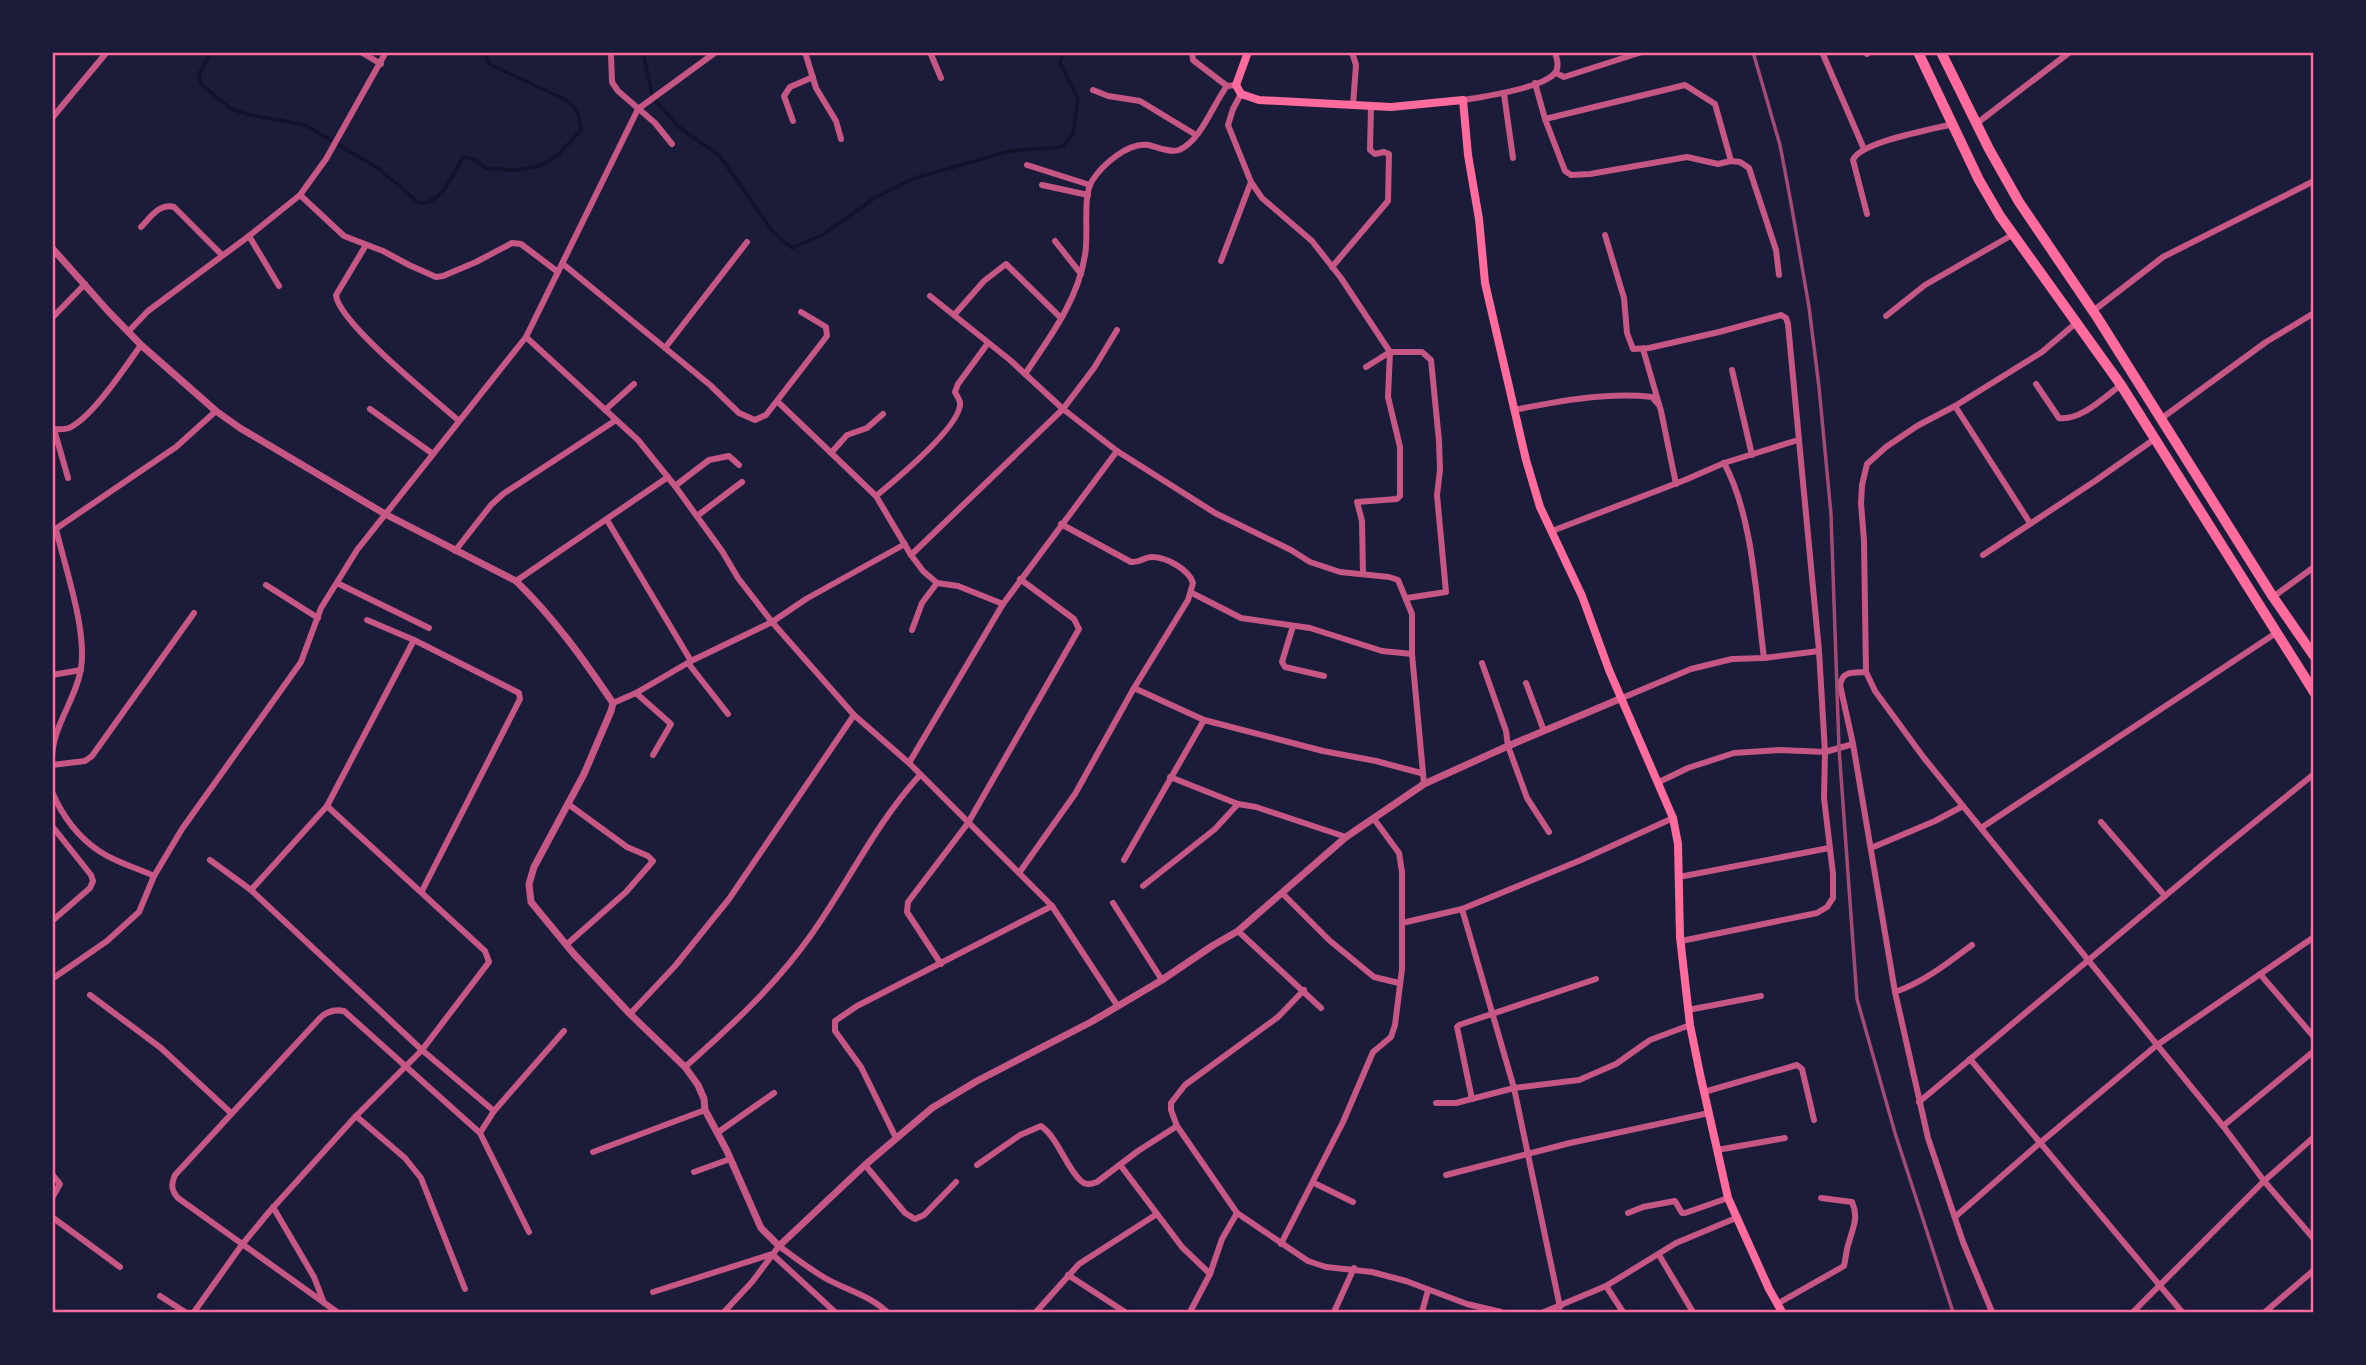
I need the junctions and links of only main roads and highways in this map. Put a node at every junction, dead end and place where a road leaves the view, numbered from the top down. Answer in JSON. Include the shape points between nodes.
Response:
{"nodes":[{"id":1,"x":1248,"y":52,"type":"edge"},
{"id":2,"x":1918,"y":52,"type":"edge"},
{"id":3,"x":1941,"y":52,"type":"edge"},
{"id":4,"x":2192,"y":466,"type":"junction"},
{"id":5,"x":2180,"y":476,"type":"junction"},
{"id":6,"x":2273,"y":597,"type":"junction"},
{"id":7,"x":2258,"y":605,"type":"junction"},
{"id":8,"x":2314,"y":656,"type":"edge"},
{"id":9,"x":2314,"y":692,"type":"edge"},
{"id":10,"x":1782,"y":1312,"type":"edge"}],
"edges":[{"from":1,"to":10,"type":"main road","via":[[1232,86],[1241,94],[1273,102],[1391,107],[1463,100],[1485,283],[1539,507],[1582,596],[1673,818],[1688,1010],[1704,1092],[1728,1198]]},
{"from":2,"to":5,"type":"highway","via":[[1989,199]]},
{"from":3,"to":4,"type":"highway","via":[[2019,202]]},
{"from":4,"to":5,"type":"highway"},
{"from":4,"to":6,"type":"highway"},
{"from":5,"to":7,"type":"highway"},
{"from":6,"to":7,"type":"highway"},
{"from":6,"to":8,"type":"highway"},
{"from":7,"to":9,"type":"highway"}]}
